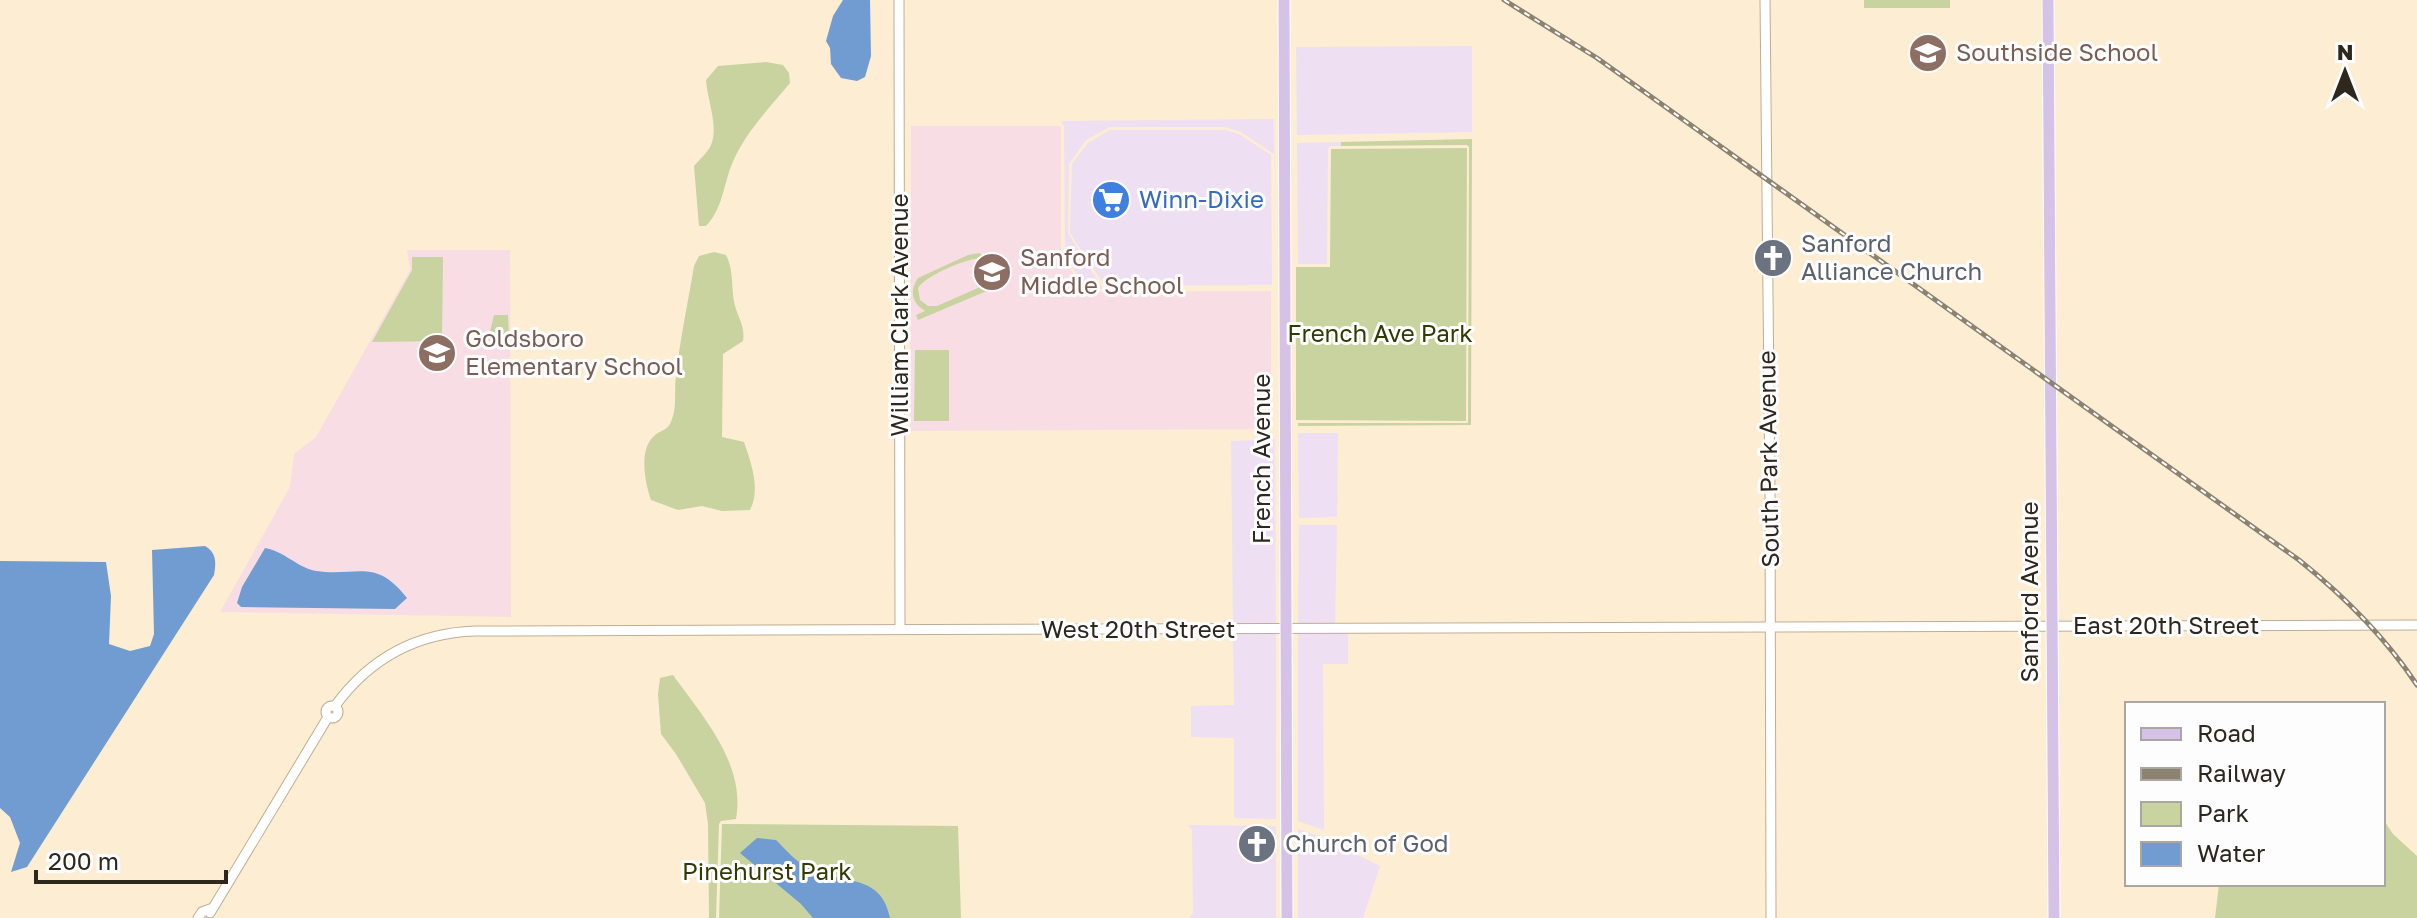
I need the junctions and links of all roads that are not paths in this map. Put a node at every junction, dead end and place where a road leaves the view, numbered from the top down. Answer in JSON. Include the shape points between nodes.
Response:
{"nodes":[{"id":1,"x":899,"y":0,"type":"edge"},
{"id":2,"x":1284,"y":0,"type":"edge"},
{"id":3,"x":1765,"y":0,"type":"edge"},
{"id":4,"x":2048,"y":0,"type":"edge"},
{"id":5,"x":2417,"y":625,"type":"edge"},
{"id":6,"x":2052,"y":627,"type":"junction"},
{"id":7,"x":1771,"y":628,"type":"junction"},
{"id":8,"x":900,"y":629,"type":"junction"},
{"id":9,"x":1284,"y":630,"type":"junction"},
{"id":10,"x":207,"y":914,"type":"edge"},
{"id":11,"x":1287,"y":918,"type":"edge"},
{"id":12,"x":1771,"y":918,"type":"edge"},
{"id":13,"x":2054,"y":918,"type":"edge"}],
"edges":[{"from":1,"to":8,"type":"street","name":"William Clark Avenue"},
{"from":2,"to":9,"type":"main road","name":"French Avenue"},
{"from":3,"to":7,"type":"street","name":"South Park Avenue"},
{"from":4,"to":6,"type":"main road","name":"Sanford Avenue"},
{"from":5,"to":6,"type":"street","name":"East 20th Street"},
{"from":6,"to":7,"type":"street","name":"East 20th Street"},
{"from":6,"to":13,"type":"main road","name":"Sanford Avenue"},
{"from":7,"to":9,"type":"street","name":"West 20th Street"},
{"from":7,"to":12,"type":"street","name":"South Park Avenue"},
{"from":8,"to":9,"type":"street","name":"West 20th Street"},
{"from":8,"to":10,"type":"street","name":"West 20th Street","via":[[506,631],[445,633],[408,644],[376,663],[335,706],[326,708],[328,717]]},
{"from":9,"to":11,"type":"main road","name":"French Avenue"}]}
